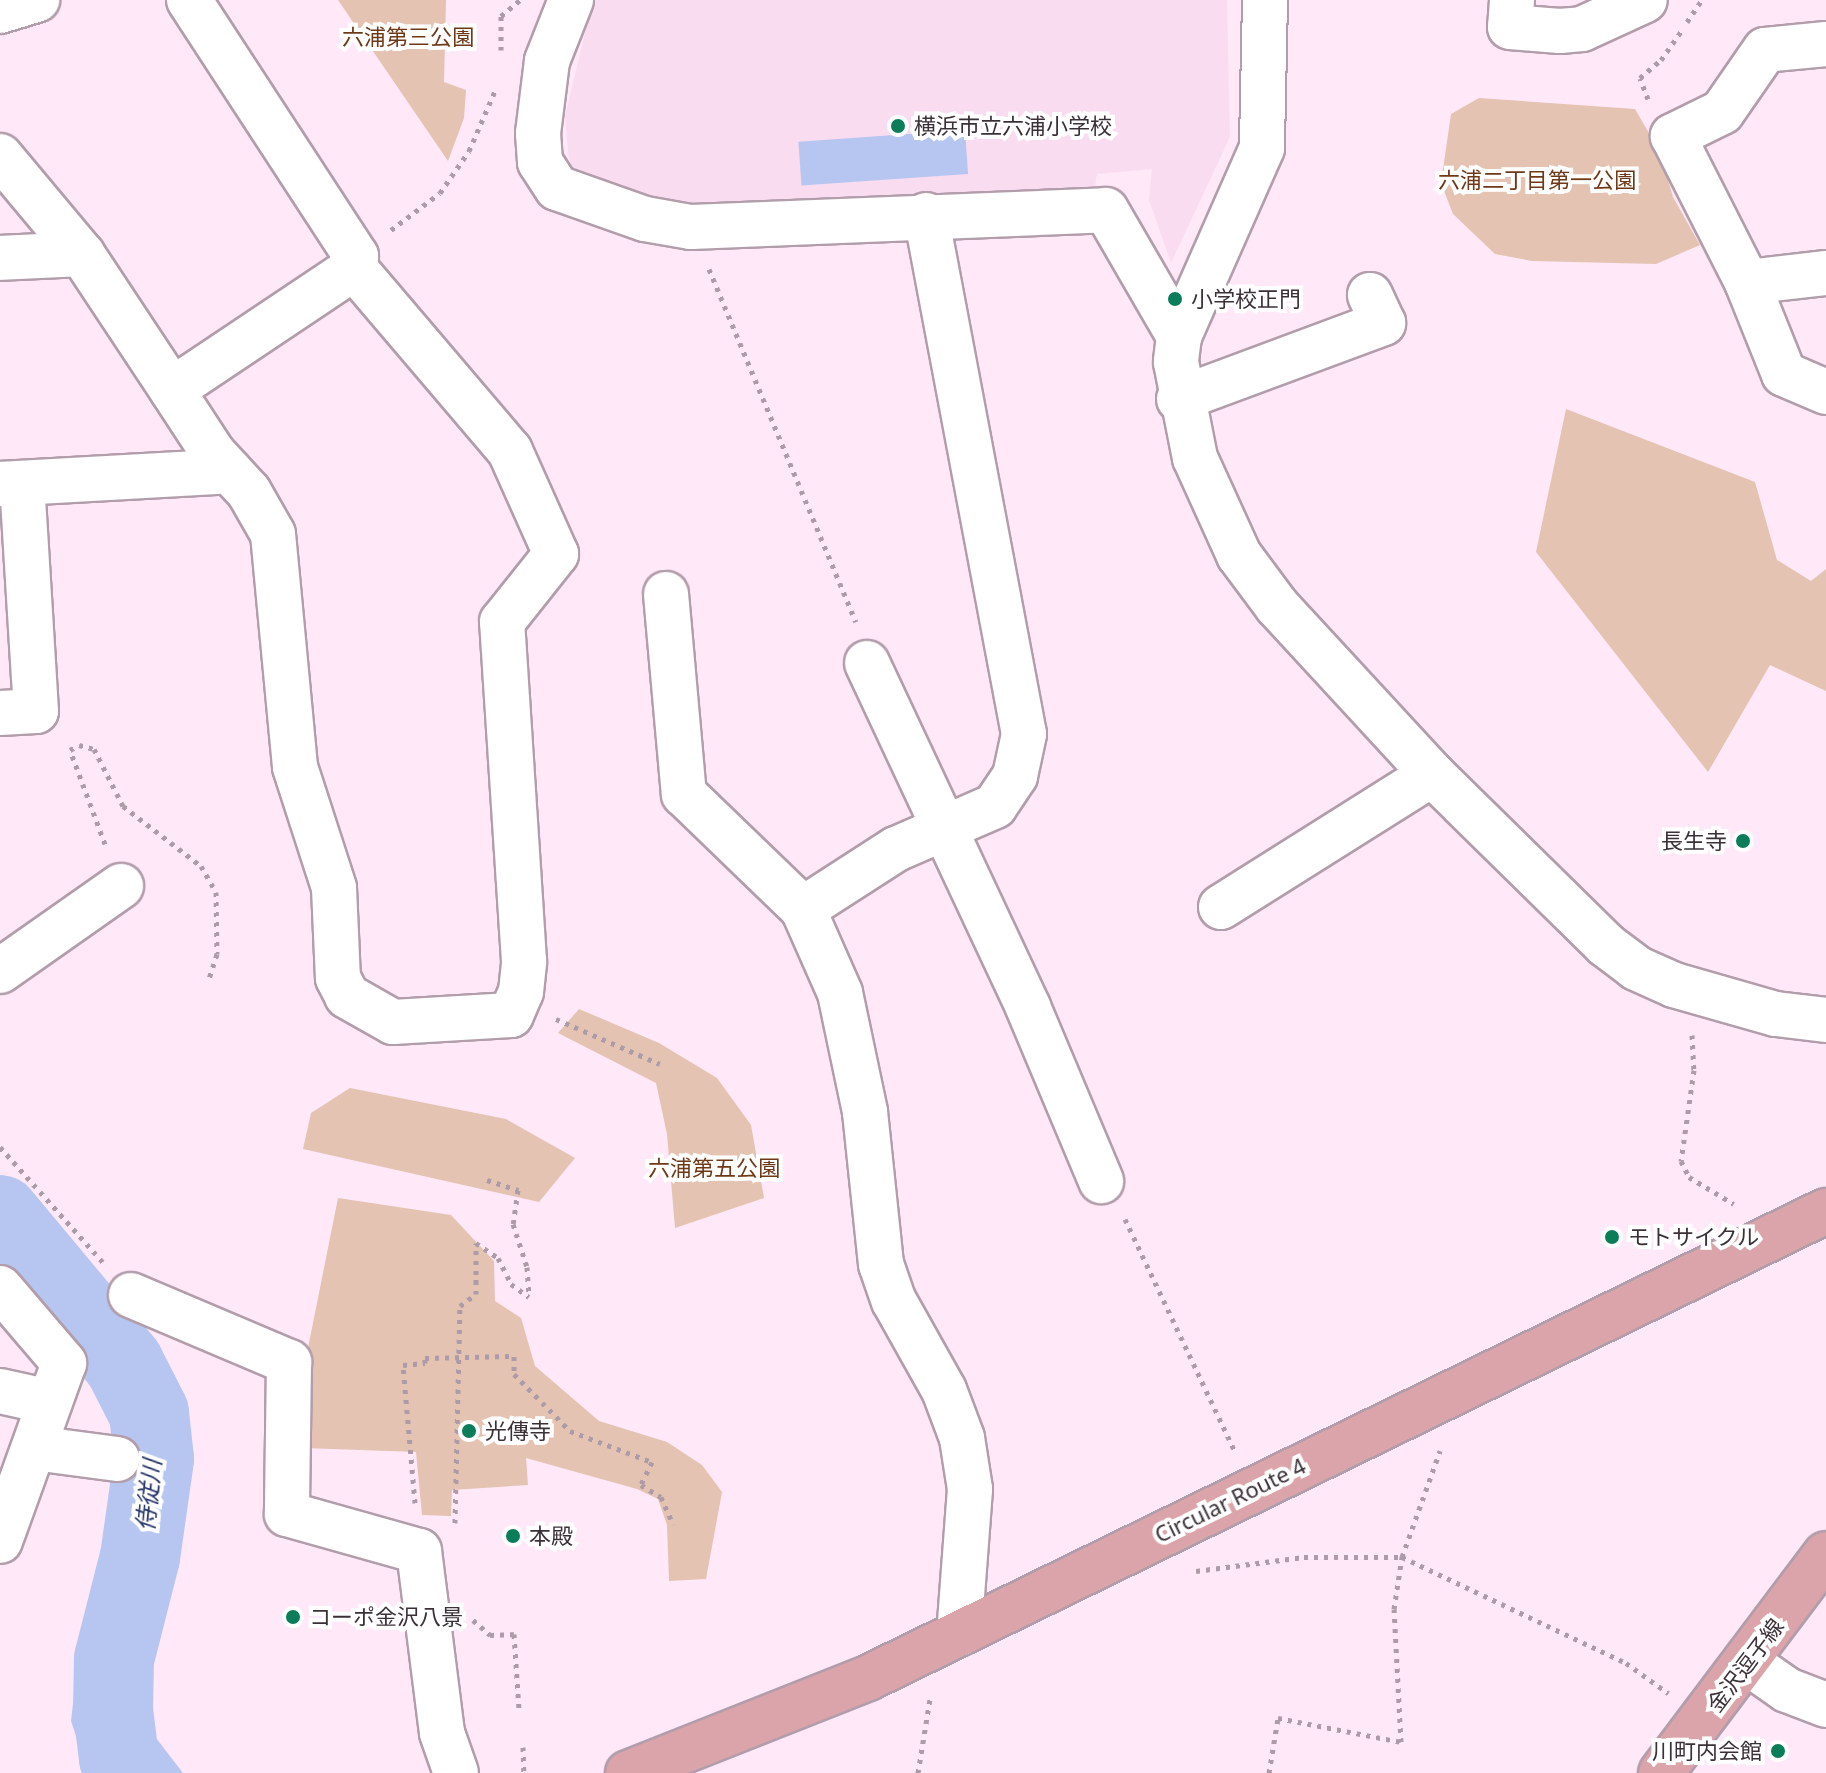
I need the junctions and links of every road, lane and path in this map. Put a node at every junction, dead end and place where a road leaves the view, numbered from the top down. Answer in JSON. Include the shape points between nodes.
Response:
{"nodes":[{"id":1,"x":37,"y":0,"type":"edge"},
{"id":2,"x":189,"y":0,"type":"edge"},
{"id":3,"x":520,"y":0,"type":"edge"},
{"id":4,"x":537,"y":0,"type":"edge"},
{"id":5,"x":571,"y":0,"type":"edge"},
{"id":6,"x":1265,"y":0,"type":"edge"},
{"id":7,"x":1512,"y":0,"type":"edge"},
{"id":8,"x":1645,"y":0,"type":"edge"},
{"id":9,"x":1702,"y":0,"type":"edge"},
{"id":10,"x":0,"y":11,"type":"edge"},
{"id":11,"x":1826,"y":44,"type":"edge"},
{"id":12,"x":501,"y":60,"type":"dead end"},
{"id":13,"x":547,"y":61,"type":"junction"},
{"id":14,"x":497,"y":86,"type":"dead end"},
{"id":15,"x":1673,"y":136,"type":"junction"},
{"id":16,"x":0,"y":156,"type":"edge"},
{"id":17,"x":926,"y":215,"type":"junction"},
{"id":18,"x":691,"y":227,"type":"junction"},
{"id":19,"x":82,"y":254,"type":"junction"},
{"id":20,"x":0,"y":258,"type":"edge"},
{"id":21,"x":355,"y":262,"type":"junction"},
{"id":22,"x":1826,"y":273,"type":"edge"},
{"id":23,"x":1747,"y":282,"type":"junction"},
{"id":24,"x":1370,"y":295,"type":"dead end"},
{"id":25,"x":1179,"y":336,"type":"junction"},
{"id":26,"x":172,"y":390,"type":"junction"},
{"id":27,"x":1826,"y":392,"type":"edge"},
{"id":28,"x":1179,"y":399,"type":"junction"},
{"id":29,"x":230,"y":471,"type":"junction"},
{"id":30,"x":11,"y":483,"type":"edge"},
{"id":31,"x":666,"y":594,"type":"dead end"},
{"id":32,"x":867,"y":663,"type":"joint"},
{"id":33,"x":0,"y":713,"type":"edge"},
{"id":34,"x":1432,"y":774,"type":"junction"},
{"id":35,"x":946,"y":829,"type":"junction"},
{"id":36,"x":121,"y":886,"type":"joint"},
{"id":37,"x":1221,"y":907,"type":"dead end"},
{"id":38,"x":803,"y":909,"type":"junction"},
{"id":39,"x":0,"y":971,"type":"edge"},
{"id":40,"x":209,"y":979,"type":"dead end"},
{"id":41,"x":1674,"y":985,"type":"junction"},
{"id":42,"x":1826,"y":1020,"type":"edge"},
{"id":43,"x":565,"y":1024,"type":"dead end"},
{"id":44,"x":660,"y":1064,"type":"dead end"},
{"id":45,"x":0,"y":1147,"type":"edge"},
{"id":46,"x":487,"y":1180,"type":"dead end"},
{"id":47,"x":1101,"y":1181,"type":"joint"},
{"id":48,"x":1826,"y":1211,"type":"edge"},
{"id":49,"x":1764,"y":1237,"type":"junction"},
{"id":50,"x":0,"y":1288,"type":"edge"},
{"id":51,"x":131,"y":1295,"type":"joint"},
{"id":52,"x":461,"y":1357,"type":"junction"},
{"id":53,"x":0,"y":1391,"type":"edge"},
{"id":54,"x":1438,"y":1397,"type":"junction"},
{"id":55,"x":50,"y":1402,"type":"junction"},
{"id":56,"x":34,"y":1448,"type":"junction"},
{"id":57,"x":117,"y":1459,"type":"dead end"},
{"id":58,"x":1254,"y":1488,"type":"junction"},
{"id":59,"x":415,"y":1506,"type":"dead end"},
{"id":60,"x":442,"y":1522,"type":"dead end"},
{"id":61,"x":455,"y":1523,"type":"junction"},
{"id":62,"x":673,"y":1524,"type":"dead end"},
{"id":63,"x":1168,"y":1530,"type":"junction"},
{"id":64,"x":454,"y":1539,"type":"dead end"},
{"id":65,"x":0,"y":1541,"type":"edge"},
{"id":66,"x":1826,"y":1554,"type":"edge"},
{"id":67,"x":1402,"y":1557,"type":"junction"},
{"id":68,"x":462,"y":1610,"type":"dead end"},
{"id":69,"x":959,"y":1634,"type":"junction"},
{"id":70,"x":1747,"y":1662,"type":"junction"},
{"id":71,"x":1826,"y":1705,"type":"edge"},
{"id":72,"x":519,"y":1710,"type":"dead end"},
{"id":73,"x":1705,"y":1718,"type":"junction"},
{"id":74,"x":523,"y":1747,"type":"dead end"},
{"id":75,"x":456,"y":1773,"type":"edge"},
{"id":76,"x":524,"y":1773,"type":"edge"},
{"id":77,"x":628,"y":1773,"type":"edge"},
{"id":78,"x":918,"y":1773,"type":"edge"},
{"id":79,"x":1269,"y":1773,"type":"edge"},
{"id":80,"x":1661,"y":1773,"type":"edge"}],
"edges":[{"from":1,"to":10,"type":"street"},
{"from":2,"to":21,"type":"street"},
{"from":3,"to":12,"type":"path","via":[[501,16]]},
{"from":4,"to":13,"type":"street"},
{"from":5,"to":13,"type":"street"},
{"from":6,"to":25,"type":"street","via":[[1262,148]]},
{"from":7,"to":8,"type":"street","via":[[1510,27],[1560,31],[1582,29]]},
{"from":9,"to":15,"type":"path","via":[[1661,60],[1640,78],[1657,120]]},
{"from":11,"to":15,"type":"street","via":[[1765,50],[1722,112]]},
{"from":13,"to":18,"type":"street","via":[[538,133],[540,162],[557,188],[645,219]]},
{"from":14,"to":21,"type":"path","via":[[469,151],[440,193]]},
{"from":15,"to":23,"type":"street"},
{"from":16,"to":19,"type":"street"},
{"from":17,"to":18,"type":"street"},
{"from":17,"to":25,"type":"street","via":[[1106,210],[1148,291]]},
{"from":17,"to":35,"type":"street","via":[[1024,734],[1015,776],[995,806]]},
{"from":18,"to":32,"type":"path","via":[[864,642]]},
{"from":19,"to":20,"type":"street"},
{"from":19,"to":26,"type":"street"},
{"from":21,"to":26,"type":"street"},
{"from":21,"to":29,"type":"street","via":[[510,451],[556,554],[502,622],[524,961],[521,992],[511,1015],[393,1022],[347,996],[338,978],[334,888],[295,767],[273,534]]},
{"from":22,"to":23,"type":"street"},
{"from":23,"to":27,"type":"street","via":[[1784,374]]},
{"from":24,"to":28,"type":"street","via":[[1383,323]]},
{"from":25,"to":28,"type":"street"},
{"from":26,"to":29,"type":"street"},
{"from":28,"to":34,"type":"street","via":[[1212,503],[1239,555],[1277,606]]},
{"from":29,"to":30,"type":"street"},
{"from":30,"to":33,"type":"street","via":[[36,711]]},
{"from":31,"to":38,"type":"street","via":[[684,794]]},
{"from":32,"to":35,"type":"street"},
{"from":34,"to":37,"type":"street"},
{"from":34,"to":41,"type":"street","via":[[1606,945],[1636,968]]},
{"from":35,"to":38,"type":"street","via":[[896,849]]},
{"from":35,"to":47,"type":"street"},
{"from":36,"to":39,"type":"street"},
{"from":36,"to":40,"type":"path","via":[[70,750],[79,745],[94,749],[123,806],[201,866],[216,892],[217,954]]},
{"from":38,"to":69,"type":"street","via":[[840,993],[865,1112],[881,1264],[962,1438],[970,1489]]},
{"from":41,"to":42,"type":"street","via":[[1776,1014]]},
{"from":41,"to":49,"type":"path","via":[[1694,1050],[1681,1161],[1689,1177],[1740,1208]]},
{"from":43,"to":44,"type":"path"},
{"from":45,"to":51,"type":"path"},
{"from":46,"to":52,"type":"path","via":[[518,1190],[513,1224],[527,1267],[529,1297],[511,1284],[498,1258],[476,1243],[476,1294],[460,1306]]},
{"from":47,"to":58,"type":"path","via":[[1115,1197],[1206,1401]]},
{"from":48,"to":49,"type":"main road","name":"Circular Route 4"},
{"from":49,"to":54,"type":"main road","name":"Circular Route 4"},
{"from":50,"to":55,"type":"street","via":[[64,1363]]},
{"from":51,"to":75,"type":"street","via":[[289,1362],[287,1514],[419,1551],[442,1733]]},
{"from":52,"to":59,"type":"path","via":[[403,1365]]},
{"from":52,"to":61,"type":"path"},
{"from":52,"to":62,"type":"path","via":[[514,1356],[514,1374],[570,1431],[652,1462],[641,1485],[661,1497]]},
{"from":53,"to":55,"type":"street"},
{"from":54,"to":58,"type":"main road","name":"Circular Route 4"},
{"from":54,"to":67,"type":"path","via":[[1440,1450]]},
{"from":55,"to":56,"type":"street"},
{"from":56,"to":57,"type":"street"},
{"from":56,"to":65,"type":"street"},
{"from":58,"to":63,"type":"main road","name":"Circular Route 4"},
{"from":60,"to":61,"type":"path"},
{"from":61,"to":64,"type":"path"},
{"from":63,"to":67,"type":"path","via":[[1191,1572],[1304,1557]]},
{"from":63,"to":69,"type":"main road","name":"Circular Route 4"},
{"from":66,"to":70,"type":"main road","name":"金沢逗子線"},
{"from":67,"to":73,"type":"path","via":[[1626,1663]]},
{"from":67,"to":79,"type":"path","via":[[1394,1609],[1401,1742],[1278,1718]]},
{"from":68,"to":72,"type":"path","via":[[490,1635],[514,1634]]},
{"from":69,"to":77,"type":"main road","name":"Circular Route 4","via":[[762,1723]]},
{"from":69,"to":78,"type":"path","via":[[932,1684]]},
{"from":70,"to":71,"type":"street","via":[[1787,1690]]},
{"from":70,"to":73,"type":"main road","name":"金沢逗子線"},
{"from":73,"to":80,"type":"main road","name":"金沢逗子線"},
{"from":74,"to":76,"type":"path"}]}
